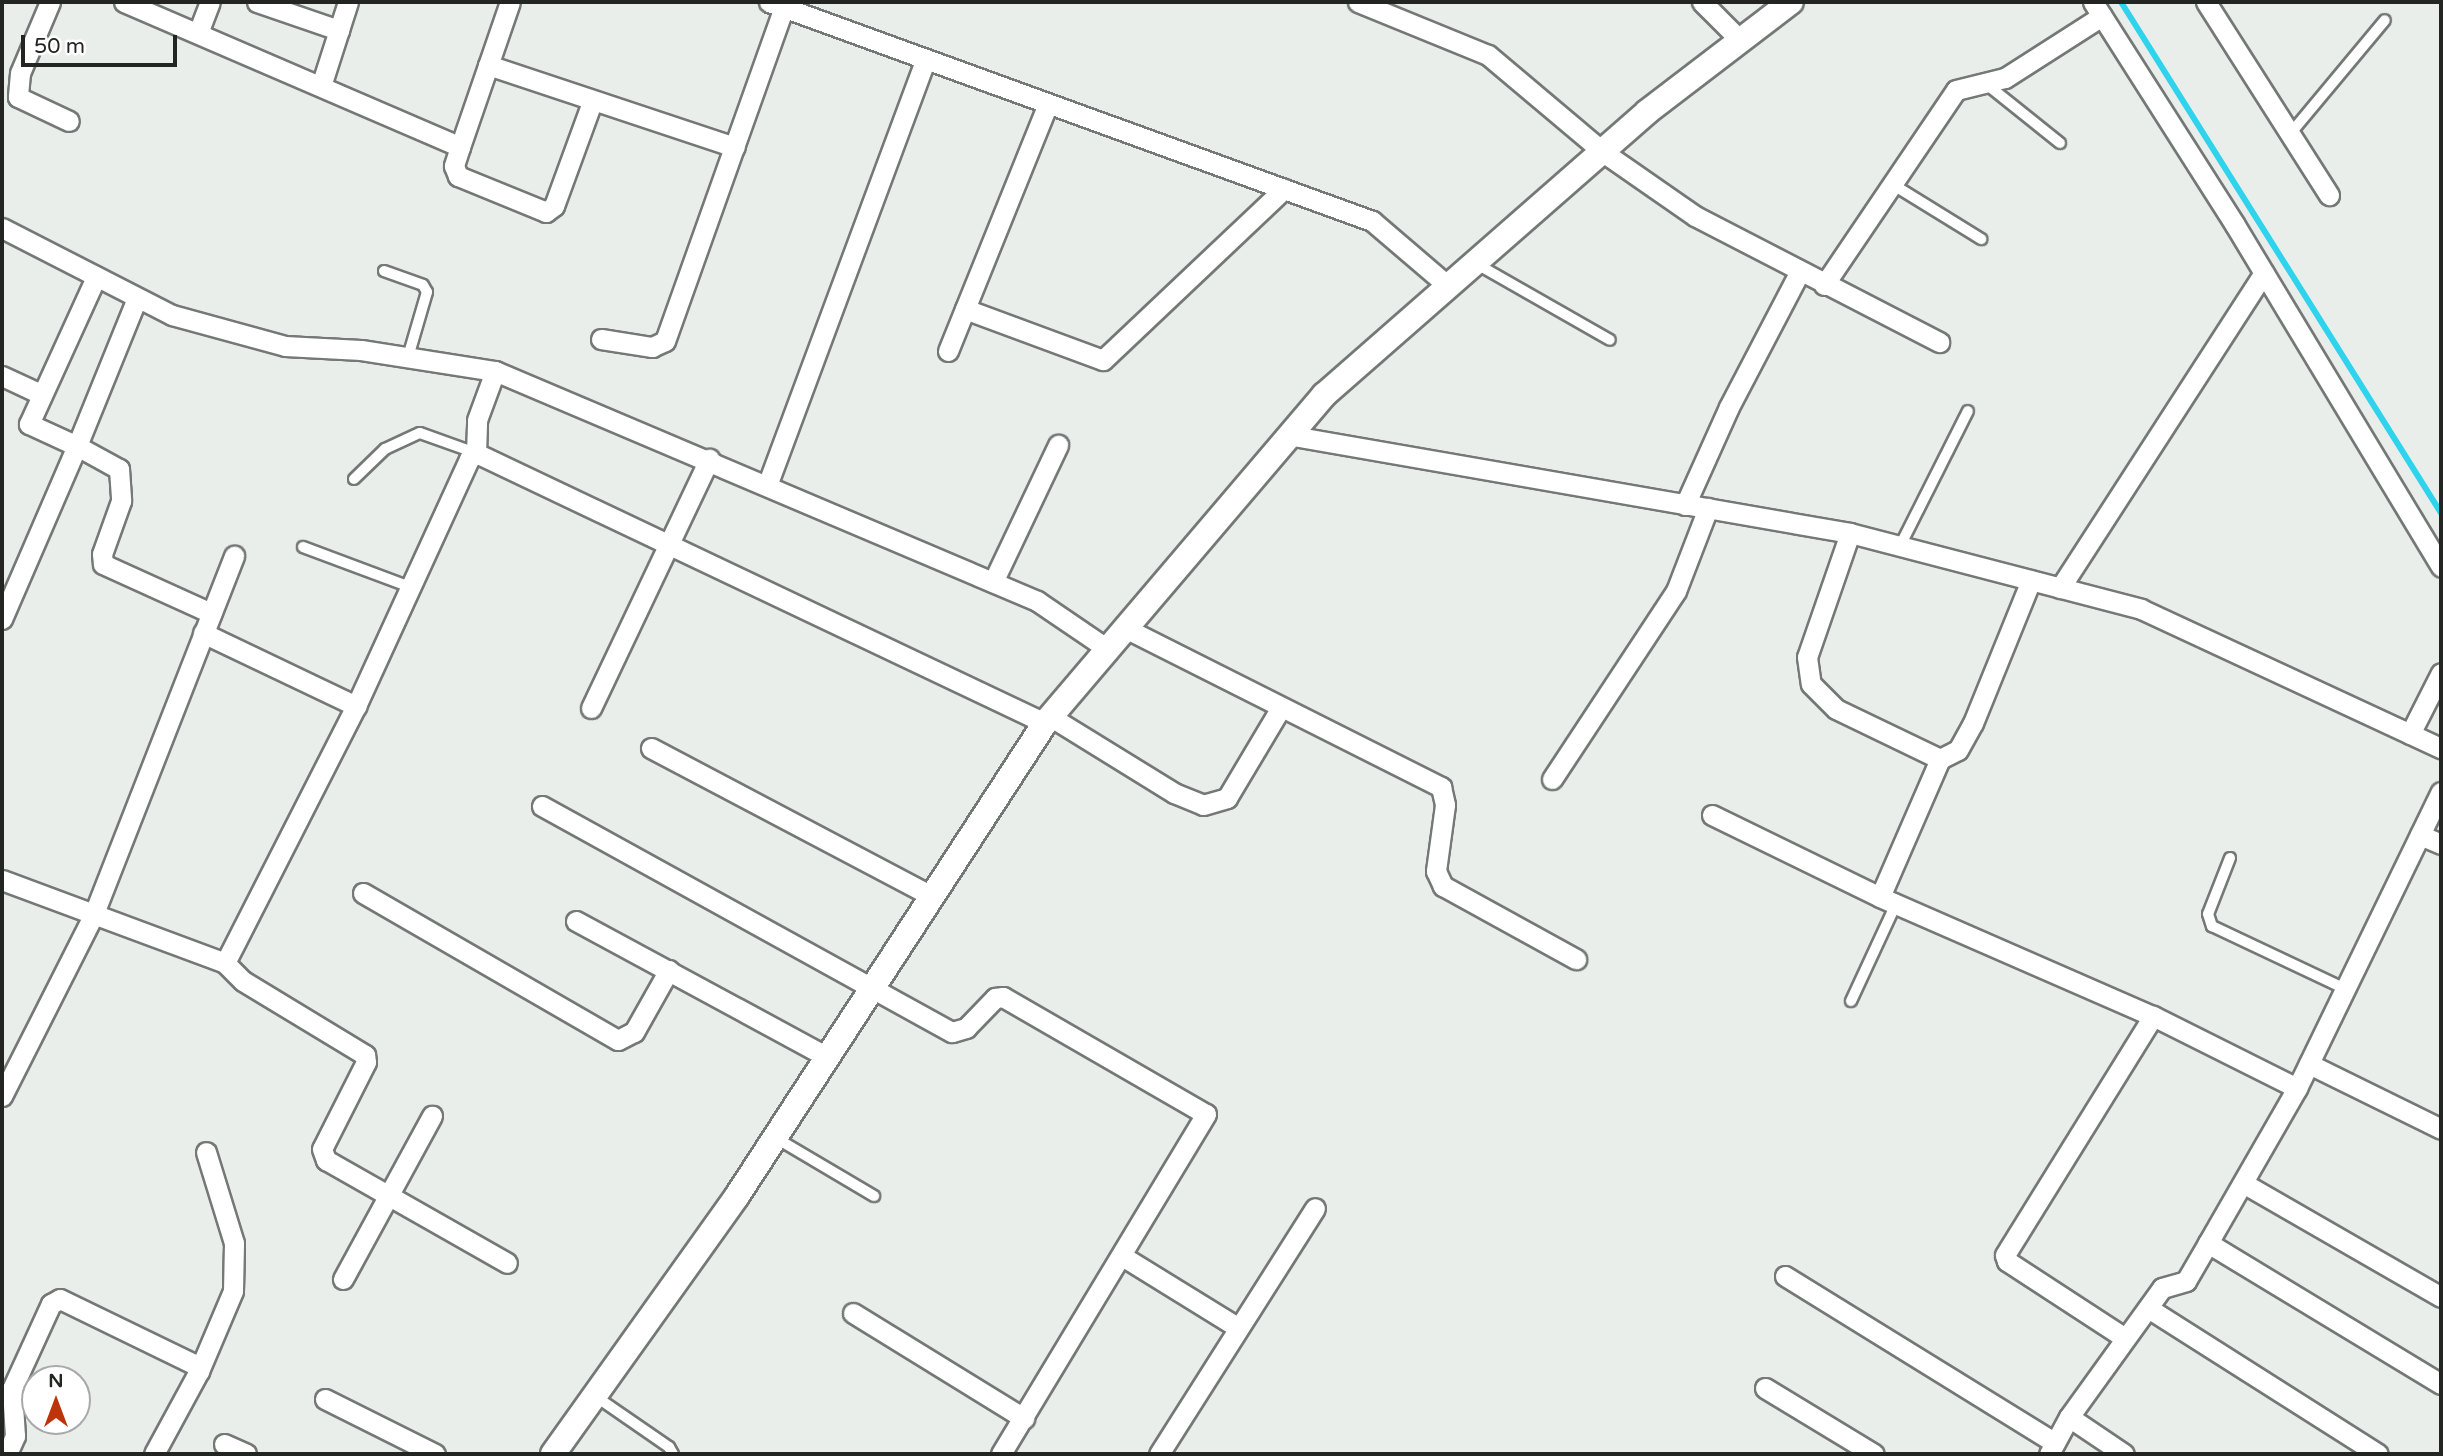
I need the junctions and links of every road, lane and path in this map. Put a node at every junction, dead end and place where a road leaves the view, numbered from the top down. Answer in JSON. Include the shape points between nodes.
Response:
{"nodes":[{"id":1,"x":50,"y":2,"type":"edge"},
{"id":2,"x":124,"y":2,"type":"edge"},
{"id":3,"x":210,"y":2,"type":"edge"},
{"id":4,"x":257,"y":2,"type":"edge"},
{"id":5,"x":348,"y":2,"type":"edge"},
{"id":6,"x":510,"y":2,"type":"edge"},
{"id":7,"x":1358,"y":2,"type":"edge"},
{"id":8,"x":1702,"y":2,"type":"edge"},
{"id":9,"x":1791,"y":2,"type":"edge"},
{"id":10,"x":2206,"y":2,"type":"edge"},
{"id":11,"x":777,"y":4,"type":"edge"},
{"id":12,"x":2098,"y":9,"type":"edge"},
{"id":13,"x":2385,"y":20,"type":"dead end"},
{"id":14,"x":339,"y":30,"type":"junction"},
{"id":15,"x":198,"y":33,"type":"junction"},
{"id":16,"x":1740,"y":40,"type":"junction"},
{"id":17,"x":926,"y":59,"type":"junction"},
{"id":18,"x":488,"y":65,"type":"junction"},
{"id":19,"x":1985,"y":82,"type":"junction"},
{"id":20,"x":321,"y":86,"type":"junction"},
{"id":21,"x":592,"y":102,"type":"junction"},
{"id":22,"x":1048,"y":103,"type":"junction"},
{"id":23,"x":69,"y":121,"type":"dead end"},
{"id":24,"x":2290,"y":134,"type":"junction"},
{"id":25,"x":2060,"y":143,"type":"dead end"},
{"id":26,"x":460,"y":147,"type":"junction"},
{"id":27,"x":735,"y":147,"type":"junction"},
{"id":28,"x":1603,"y":152,"type":"junction"},
{"id":29,"x":1892,"y":183,"type":"junction"},
{"id":30,"x":1284,"y":189,"type":"junction"},
{"id":31,"x":2329,"y":195,"type":"dead end"},
{"id":32,"x":2,"y":228,"type":"edge"},
{"id":33,"x":1981,"y":239,"type":"dead end"},
{"id":34,"x":1474,"y":263,"type":"junction"},
{"id":35,"x":384,"y":271,"type":"dead end"},
{"id":36,"x":1799,"y":273,"type":"junction"},
{"id":37,"x":2264,"y":273,"type":"junction"},
{"id":38,"x":96,"y":277,"type":"junction"},
{"id":39,"x":1824,"y":285,"type":"junction"},
{"id":40,"x":1448,"y":286,"type":"junction"},
{"id":41,"x":137,"y":298,"type":"junction"},
{"id":42,"x":965,"y":309,"type":"junction"},
{"id":43,"x":601,"y":339,"type":"dead end"},
{"id":44,"x":1610,"y":340,"type":"dead end"},
{"id":45,"x":1939,"y":342,"type":"dead end"},
{"id":46,"x":948,"y":351,"type":"dead end"},
{"id":47,"x":408,"y":357,"type":"junction"},
{"id":48,"x":495,"y":371,"type":"junction"},
{"id":49,"x":2,"y":376,"type":"edge"},
{"id":50,"x":41,"y":394,"type":"junction"},
{"id":51,"x":1968,"y":411,"type":"dead end"},
{"id":52,"x":1293,"y":436,"type":"junction"},
{"id":53,"x":1059,"y":445,"type":"dead end"},
{"id":54,"x":77,"y":446,"type":"junction"},
{"id":55,"x":476,"y":453,"type":"junction"},
{"id":56,"x":709,"y":459,"type":"junction"},
{"id":57,"x":354,"y":479,"type":"dead end"},
{"id":58,"x":768,"y":483,"type":"junction"},
{"id":59,"x":1685,"y":505,"type":"junction"},
{"id":60,"x":1708,"y":508,"type":"junction"},
{"id":61,"x":1850,"y":533,"type":"junction"},
{"id":62,"x":667,"y":542,"type":"junction"},
{"id":63,"x":1900,"y":546,"type":"junction"},
{"id":64,"x":303,"y":547,"type":"dead end"},
{"id":65,"x":234,"y":556,"type":"dead end"},
{"id":66,"x":2441,"y":567,"type":"edge"},
{"id":67,"x":2031,"y":580,"type":"junction"},
{"id":68,"x":993,"y":582,"type":"junction"},
{"id":69,"x":410,"y":587,"type":"junction"},
{"id":70,"x":2060,"y":588,"type":"junction"},
{"id":71,"x":211,"y":613,"type":"junction"},
{"id":72,"x":2,"y":620,"type":"edge"},
{"id":73,"x":1127,"y":629,"type":"junction"},
{"id":74,"x":203,"y":633,"type":"junction"},
{"id":75,"x":1109,"y":650,"type":"junction"},
{"id":76,"x":2441,"y":673,"type":"edge"},
{"id":77,"x":356,"y":706,"type":"junction"},
{"id":78,"x":591,"y":708,"type":"dead end"},
{"id":79,"x":1280,"y":709,"type":"junction"},
{"id":80,"x":1048,"y":720,"type":"junction"},
{"id":81,"x":2410,"y":733,"type":"junction"},
{"id":82,"x":651,"y":748,"type":"dead end"},
{"id":83,"x":2441,"y":748,"type":"edge"},
{"id":84,"x":1940,"y":759,"type":"junction"},
{"id":85,"x":1552,"y":779,"type":"dead end"},
{"id":86,"x":2441,"y":792,"type":"edge"},
{"id":87,"x":542,"y":806,"type":"dead end"},
{"id":88,"x":1712,"y":815,"type":"dead end"},
{"id":89,"x":2420,"y":835,"type":"junction"},
{"id":90,"x":2441,"y":844,"type":"edge"},
{"id":91,"x":2231,"y":858,"type":"dead end"},
{"id":92,"x":2,"y":880,"type":"edge"},
{"id":93,"x":363,"y":893,"type":"dead end"},
{"id":94,"x":932,"y":896,"type":"junction"},
{"id":95,"x":1888,"y":901,"type":"junction"},
{"id":96,"x":93,"y":916,"type":"junction"},
{"id":97,"x":576,"y":920,"type":"dead end"},
{"id":98,"x":1576,"y":959,"type":"dead end"},
{"id":99,"x":225,"y":963,"type":"junction"},
{"id":100,"x":668,"y":970,"type":"junction"},
{"id":101,"x":874,"y":986,"type":"junction"},
{"id":102,"x":2345,"y":989,"type":"junction"},
{"id":103,"x":1851,"y":1001,"type":"dead end"},
{"id":104,"x":2153,"y":1016,"type":"junction"},
{"id":105,"x":828,"y":1057,"type":"junction"},
{"id":106,"x":2309,"y":1064,"type":"junction"},
{"id":107,"x":2297,"y":1088,"type":"junction"},
{"id":108,"x":2,"y":1096,"type":"edge"},
{"id":109,"x":432,"y":1116,"type":"dead end"},
{"id":110,"x":2441,"y":1129,"type":"edge"},
{"id":111,"x":775,"y":1137,"type":"junction"},
{"id":112,"x":206,"y":1152,"type":"dead end"},
{"id":113,"x":2243,"y":1183,"type":"junction"},
{"id":114,"x":874,"y":1196,"type":"dead end"},
{"id":115,"x":386,"y":1197,"type":"junction"},
{"id":116,"x":1315,"y":1208,"type":"dead end"},
{"id":117,"x":2208,"y":1243,"type":"junction"},
{"id":118,"x":1122,"y":1256,"type":"junction"},
{"id":119,"x":507,"y":1263,"type":"dead end"},
{"id":120,"x":1785,"y":1276,"type":"dead end"},
{"id":121,"x":343,"y":1279,"type":"dead end"},
{"id":122,"x":2441,"y":1297,"type":"edge"},
{"id":123,"x":2148,"y":1308,"type":"junction"},
{"id":124,"x":853,"y":1313,"type":"dead end"},
{"id":125,"x":1237,"y":1326,"type":"junction"},
{"id":126,"x":2125,"y":1338,"type":"junction"},
{"id":127,"x":199,"y":1371,"type":"junction"},
{"id":128,"x":2441,"y":1384,"type":"edge"},
{"id":129,"x":1765,"y":1388,"type":"dead end"},
{"id":130,"x":594,"y":1396,"type":"junction"},
{"id":131,"x":325,"y":1399,"type":"dead end"},
{"id":132,"x":2069,"y":1417,"type":"junction"},
{"id":133,"x":1024,"y":1418,"type":"junction"},
{"id":134,"x":224,"y":1444,"type":"dead end"},
{"id":135,"x":2052,"y":1449,"type":"edge"},
{"id":136,"x":7,"y":1454,"type":"edge"},
{"id":137,"x":154,"y":1454,"type":"edge"},
{"id":138,"x":246,"y":1454,"type":"edge"},
{"id":139,"x":435,"y":1454,"type":"edge"},
{"id":140,"x":553,"y":1454,"type":"edge"},
{"id":141,"x":673,"y":1454,"type":"edge"},
{"id":142,"x":1001,"y":1454,"type":"edge"},
{"id":143,"x":1159,"y":1454,"type":"edge"},
{"id":144,"x":1874,"y":1454,"type":"edge"},
{"id":145,"x":2124,"y":1454,"type":"edge"},
{"id":146,"x":2378,"y":1454,"type":"edge"}],
"edges":[{"from":1,"to":23,"type":"street","via":[[20,73],[18,97]]},
{"from":2,"to":15,"type":"street"},
{"from":3,"to":15,"type":"street"},
{"from":4,"to":14,"type":"street"},
{"from":5,"to":14,"type":"street"},
{"from":6,"to":18,"type":"street"},
{"from":7,"to":28,"type":"street","via":[[1488,55]]},
{"from":8,"to":16,"type":"street"},
{"from":9,"to":16,"type":"street"},
{"from":10,"to":24,"type":"street"},
{"from":11,"to":17,"type":"street"},
{"from":11,"to":27,"type":"street"},
{"from":12,"to":19,"type":"street","via":[[2006,78]]},
{"from":12,"to":37,"type":"street"},
{"from":13,"to":24,"type":"lane"},
{"from":14,"to":20,"type":"street"},
{"from":15,"to":20,"type":"street"},
{"from":16,"to":28,"type":"street"},
{"from":17,"to":22,"type":"street"},
{"from":17,"to":58,"type":"street"},
{"from":18,"to":21,"type":"street"},
{"from":18,"to":26,"type":"street"},
{"from":19,"to":25,"type":"lane"},
{"from":19,"to":29,"type":"street","via":[[1965,85],[1949,97]]},
{"from":20,"to":26,"type":"street"},
{"from":21,"to":26,"type":"street","via":[[551,211],[458,176],[454,166]]},
{"from":21,"to":27,"type":"street"},
{"from":22,"to":30,"type":"street"},
{"from":22,"to":42,"type":"street"},
{"from":24,"to":31,"type":"street"},
{"from":27,"to":43,"type":"street","via":[[666,341],[652,347]]},
{"from":28,"to":34,"type":"street"},
{"from":28,"to":36,"type":"street","via":[[1696,216]]},
{"from":29,"to":33,"type":"lane"},
{"from":29,"to":39,"type":"street"},
{"from":30,"to":40,"type":"street","via":[[1372,221]]},
{"from":30,"to":42,"type":"street","via":[[1103,360]]},
{"from":32,"to":38,"type":"street"},
{"from":34,"to":40,"type":"street"},
{"from":34,"to":44,"type":"lane"},
{"from":35,"to":47,"type":"lane","via":[[423,285],[427,292]]},
{"from":36,"to":39,"type":"street"},
{"from":36,"to":59,"type":"street","via":[[1729,407]]},
{"from":37,"to":66,"type":"street"},
{"from":37,"to":70,"type":"street"},
{"from":38,"to":41,"type":"street"},
{"from":38,"to":50,"type":"street"},
{"from":39,"to":45,"type":"street"},
{"from":40,"to":52,"type":"street","via":[[1324,395]]},
{"from":41,"to":47,"type":"street","via":[[172,315],[276,345]]},
{"from":41,"to":54,"type":"street"},
{"from":42,"to":46,"type":"street"},
{"from":47,"to":48,"type":"street"},
{"from":48,"to":55,"type":"street","via":[[477,420]]},
{"from":48,"to":56,"type":"street"},
{"from":49,"to":50,"type":"street"},
{"from":50,"to":54,"type":"street","via":[[29,424]]},
{"from":51,"to":63,"type":"lane"},
{"from":52,"to":59,"type":"street"},
{"from":52,"to":73,"type":"street"},
{"from":53,"to":68,"type":"street"},
{"from":54,"to":71,"type":"street","via":[[119,470],[121,501],[102,554],[103,564]]},
{"from":54,"to":72,"type":"street"},
{"from":55,"to":57,"type":"lane","via":[[420,433],[385,449]]},
{"from":55,"to":62,"type":"street"},
{"from":55,"to":69,"type":"street"},
{"from":56,"to":58,"type":"street"},
{"from":56,"to":62,"type":"street"},
{"from":58,"to":68,"type":"street"},
{"from":59,"to":60,"type":"street"},
{"from":60,"to":61,"type":"street"},
{"from":60,"to":85,"type":"street","via":[[1676,591]]},
{"from":61,"to":63,"type":"street"},
{"from":61,"to":84,"type":"street","via":[[1807,657],[1811,684],[1836,709]]},
{"from":62,"to":78,"type":"street"},
{"from":62,"to":80,"type":"street"},
{"from":63,"to":67,"type":"street"},
{"from":64,"to":69,"type":"lane"},
{"from":65,"to":71,"type":"street"},
{"from":67,"to":70,"type":"street"},
{"from":67,"to":84,"type":"street","via":[[1973,723],[1958,750]]},
{"from":68,"to":75,"type":"street","via":[[1037,601]]},
{"from":69,"to":77,"type":"street"},
{"from":70,"to":81,"type":"street","via":[[2141,609]]},
{"from":71,"to":74,"type":"street"},
{"from":73,"to":75,"type":"street"},
{"from":73,"to":79,"type":"street"},
{"from":74,"to":77,"type":"street"},
{"from":74,"to":96,"type":"street"},
{"from":75,"to":80,"type":"street"},
{"from":76,"to":81,"type":"street"},
{"from":77,"to":99,"type":"street"},
{"from":79,"to":80,"type":"street","via":[[1227,798],[1203,805]]},
{"from":79,"to":98,"type":"street","via":[[1441,787],[1446,795],[1436,870],[1443,886]]},
{"from":80,"to":94,"type":"street"},
{"from":81,"to":83,"type":"street"},
{"from":82,"to":94,"type":"street"},
{"from":84,"to":95,"type":"street"},
{"from":86,"to":89,"type":"street"},
{"from":87,"to":101,"type":"street"},
{"from":88,"to":95,"type":"street"},
{"from":89,"to":90,"type":"street"},
{"from":89,"to":102,"type":"street"},
{"from":91,"to":102,"type":"lane","via":[[2208,914],[2212,926]]},
{"from":92,"to":96,"type":"street"},
{"from":93,"to":100,"type":"street","via":[[618,1040],[634,1032]]},
{"from":94,"to":101,"type":"street"},
{"from":95,"to":103,"type":"lane"},
{"from":95,"to":104,"type":"street"},
{"from":96,"to":99,"type":"street"},
{"from":96,"to":108,"type":"street"},
{"from":97,"to":100,"type":"street"},
{"from":99,"to":115,"type":"street","via":[[243,981],[365,1055],[366,1062],[321,1155]]},
{"from":100,"to":105,"type":"street"},
{"from":101,"to":105,"type":"street"},
{"from":101,"to":118,"type":"street","via":[[953,1032],[966,1028],[995,998],[1003,996],[1203,1111],[1205,1117]]},
{"from":102,"to":106,"type":"street"},
{"from":104,"to":107,"type":"street"},
{"from":104,"to":126,"type":"street","via":[[2006,1255],[2007,1261]]},
{"from":105,"to":111,"type":"street"},
{"from":106,"to":107,"type":"street"},
{"from":106,"to":110,"type":"street"},
{"from":107,"to":113,"type":"street"},
{"from":109,"to":115,"type":"street"},
{"from":111,"to":114,"type":"lane"},
{"from":111,"to":130,"type":"street"},
{"from":112,"to":127,"type":"street","via":[[232,1233],[233,1291]]},
{"from":113,"to":117,"type":"street"},
{"from":113,"to":122,"type":"street"},
{"from":115,"to":119,"type":"street"},
{"from":115,"to":121,"type":"street"},
{"from":116,"to":125,"type":"street"},
{"from":117,"to":123,"type":"street","via":[[2186,1281],[2162,1288]]},
{"from":117,"to":128,"type":"street"},
{"from":118,"to":125,"type":"street"},
{"from":118,"to":133,"type":"street"},
{"from":120,"to":135,"type":"street"},
{"from":123,"to":126,"type":"street"},
{"from":123,"to":146,"type":"street"},
{"from":124,"to":133,"type":"street"},
{"from":125,"to":143,"type":"street"},
{"from":126,"to":132,"type":"street"},
{"from":127,"to":136,"type":"street","via":[[194,1364],[60,1299],[51,1304],[12,1389],[15,1436]]},
{"from":127,"to":137,"type":"street"},
{"from":129,"to":144,"type":"street"},
{"from":130,"to":140,"type":"street"},
{"from":130,"to":141,"type":"lane","via":[[670,1447]]},
{"from":131,"to":139,"type":"street"},
{"from":132,"to":135,"type":"street"},
{"from":132,"to":145,"type":"street"},
{"from":133,"to":142,"type":"street"},
{"from":134,"to":138,"type":"street"}]}
